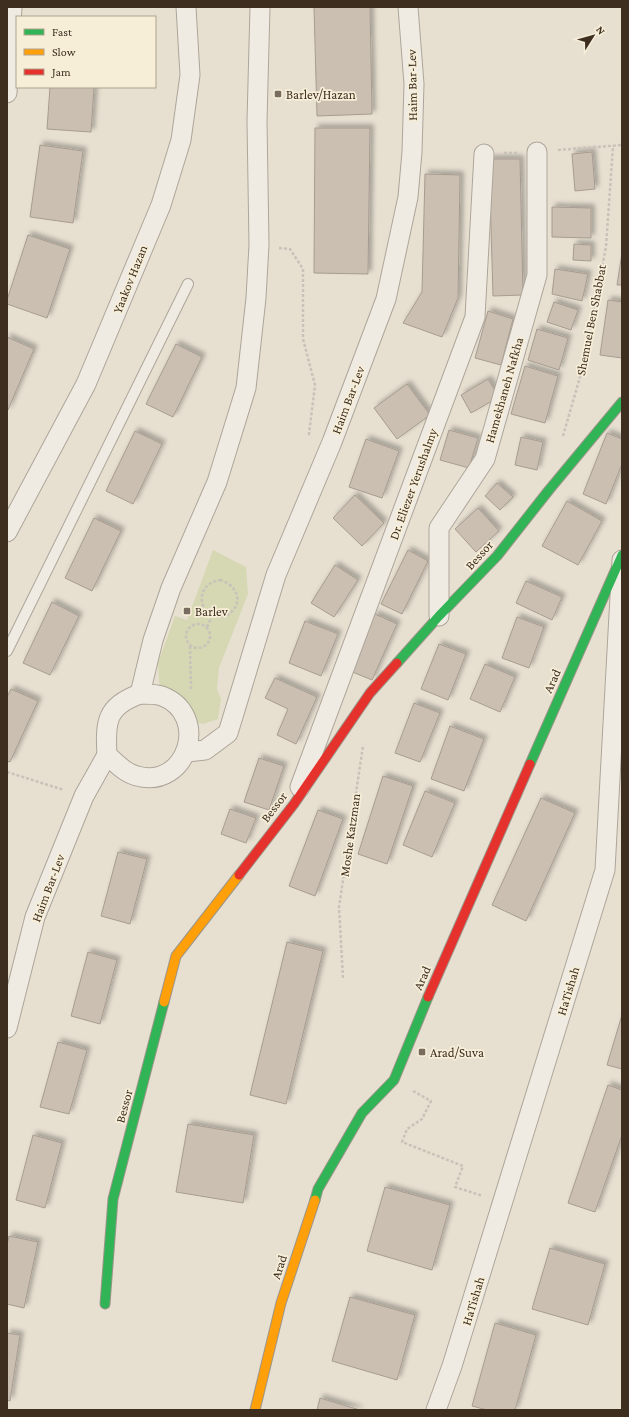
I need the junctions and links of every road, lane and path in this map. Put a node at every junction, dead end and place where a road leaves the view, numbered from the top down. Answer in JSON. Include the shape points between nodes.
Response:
{"nodes":[{"id":1,"x":12,"y":7,"type":"edge"},
{"id":2,"x":186,"y":7,"type":"edge"},
{"id":3,"x":260,"y":7,"type":"edge"},
{"id":4,"x":408,"y":7,"type":"edge"},
{"id":5,"x":7,"y":93,"type":"edge"},
{"id":6,"x":613,"y":146,"type":"dead end"},
{"id":7,"x":538,"y":152,"type":"dead end"},
{"id":8,"x":484,"y":154,"type":"dead end"},
{"id":9,"x":290,"y":249,"type":"dead end"},
{"id":10,"x":188,"y":284,"type":"dead end"},
{"id":11,"x":622,"y":402,"type":"edge"},
{"id":12,"x":309,"y":434,"type":"dead end"},
{"id":13,"x":563,"y":437,"type":"dead end"},
{"id":14,"x":7,"y":532,"type":"edge"},
{"id":15,"x":622,"y":555,"type":"edge"},
{"id":16,"x":622,"y":558,"type":"edge"},
{"id":17,"x":212,"y":616,"type":"junction"},
{"id":18,"x":439,"y":616,"type":"junction"},
{"id":19,"x":207,"y":627,"type":"junction"},
{"id":20,"x":190,"y":646,"type":"junction"},
{"id":21,"x":7,"y":651,"type":"edge"},
{"id":22,"x":140,"y":694,"type":"junction"},
{"id":23,"x":187,"y":720,"type":"junction"},
{"id":24,"x":364,"y":739,"type":"dead end"},
{"id":25,"x":187,"y":752,"type":"junction"},
{"id":26,"x":108,"y":755,"type":"junction"},
{"id":27,"x":7,"y":772,"type":"edge"},
{"id":28,"x":84,"y":796,"type":"junction"},
{"id":29,"x":294,"y":804,"type":"junction"},
{"id":30,"x":343,"y":978,"type":"dead end"},
{"id":31,"x":7,"y":1028,"type":"edge"},
{"id":32,"x":394,"y":1080,"type":"junction"},
{"id":33,"x":487,"y":1190,"type":"dead end"},
{"id":34,"x":106,"y":1304,"type":"dead end"},
{"id":35,"x":255,"y":1410,"type":"edge"},
{"id":36,"x":436,"y":1410,"type":"edge"}],
"edges":[{"from":1,"to":5,"type":"street"},
{"from":2,"to":14,"type":"street","name":"Yaakov Hazan","via":[[190,76],[181,140],[161,205],[86,384]]},
{"from":3,"to":22,"type":"street","via":[[257,121],[259,245],[246,388],[217,482],[170,588],[153,640]]},
{"from":4,"to":25,"type":"street","name":"Haim Bar-Lev","via":[[414,84],[412,152],[408,197],[386,299],[346,409],[276,575],[228,733],[206,750]]},
{"from":6,"to":13,"type":"path","name":"Shemuel Ben Shabbat","via":[[606,247],[582,370]]},
{"from":7,"to":18,"type":"street","name":"Hamekhaneh Nafkha","via":[[537,275],[484,459],[439,528]]},
{"from":8,"to":29,"type":"street","name":"Dr. Eliezer Yerushalmy","via":[[475,317]]},
{"from":9,"to":12,"type":"path","via":[[303,269],[303,339],[314,385]]},
{"from":10,"to":21,"type":"lane"},
{"from":11,"to":18,"type":"street","name":"Bessor","via":[[497,556]]},
{"from":15,"to":32,"type":"street","name":"Arad","via":[[419,1017]]},
{"from":16,"to":36,"type":"street","name":"HaTishah","via":[[605,870],[455,1359]]},
{"from":17,"to":17,"type":"path","via":[[203,606],[202,594],[208,584],[220,580],[235,589],[236,606],[228,614]]},
{"from":17,"to":19,"type":"path"},
{"from":18,"to":29,"type":"street","name":"Bessor","via":[[370,693]]},
{"from":19,"to":20,"type":"path","via":[[210,639],[205,646]]},
{"from":19,"to":20,"type":"path","via":[[196,624],[188,628],[185,635]]},
{"from":20,"to":23,"type":"path","via":[[194,704]]},
{"from":22,"to":23,"type":"street","via":[[160,695],[174,702]]},
{"from":22,"to":26,"type":"street","via":[[127,699],[109,718],[106,732]]},
{"from":23,"to":25,"type":"street","via":[[190,734]]},
{"from":24,"to":30,"type":"path","name":"Moshe Katzman","via":[[339,907]]},
{"from":25,"to":26,"type":"street","via":[[179,765],[165,774],[151,778],[137,776],[124,770]]},
{"from":26,"to":28,"type":"street","name":"Haim Bar-Lev"},
{"from":27,"to":28,"type":"path"},
{"from":28,"to":31,"type":"street","name":"Haim Bar-Lev","via":[[35,917]]},
{"from":29,"to":34,"type":"street","name":"Bessor","via":[[176,956],[113,1199]]},
{"from":32,"to":33,"type":"path","via":[[431,1101],[422,1118],[407,1129],[402,1142],[463,1166],[455,1187],[485,1197]]},
{"from":32,"to":35,"type":"street","name":"Arad","via":[[362,1113],[318,1189],[281,1303]]}]}
